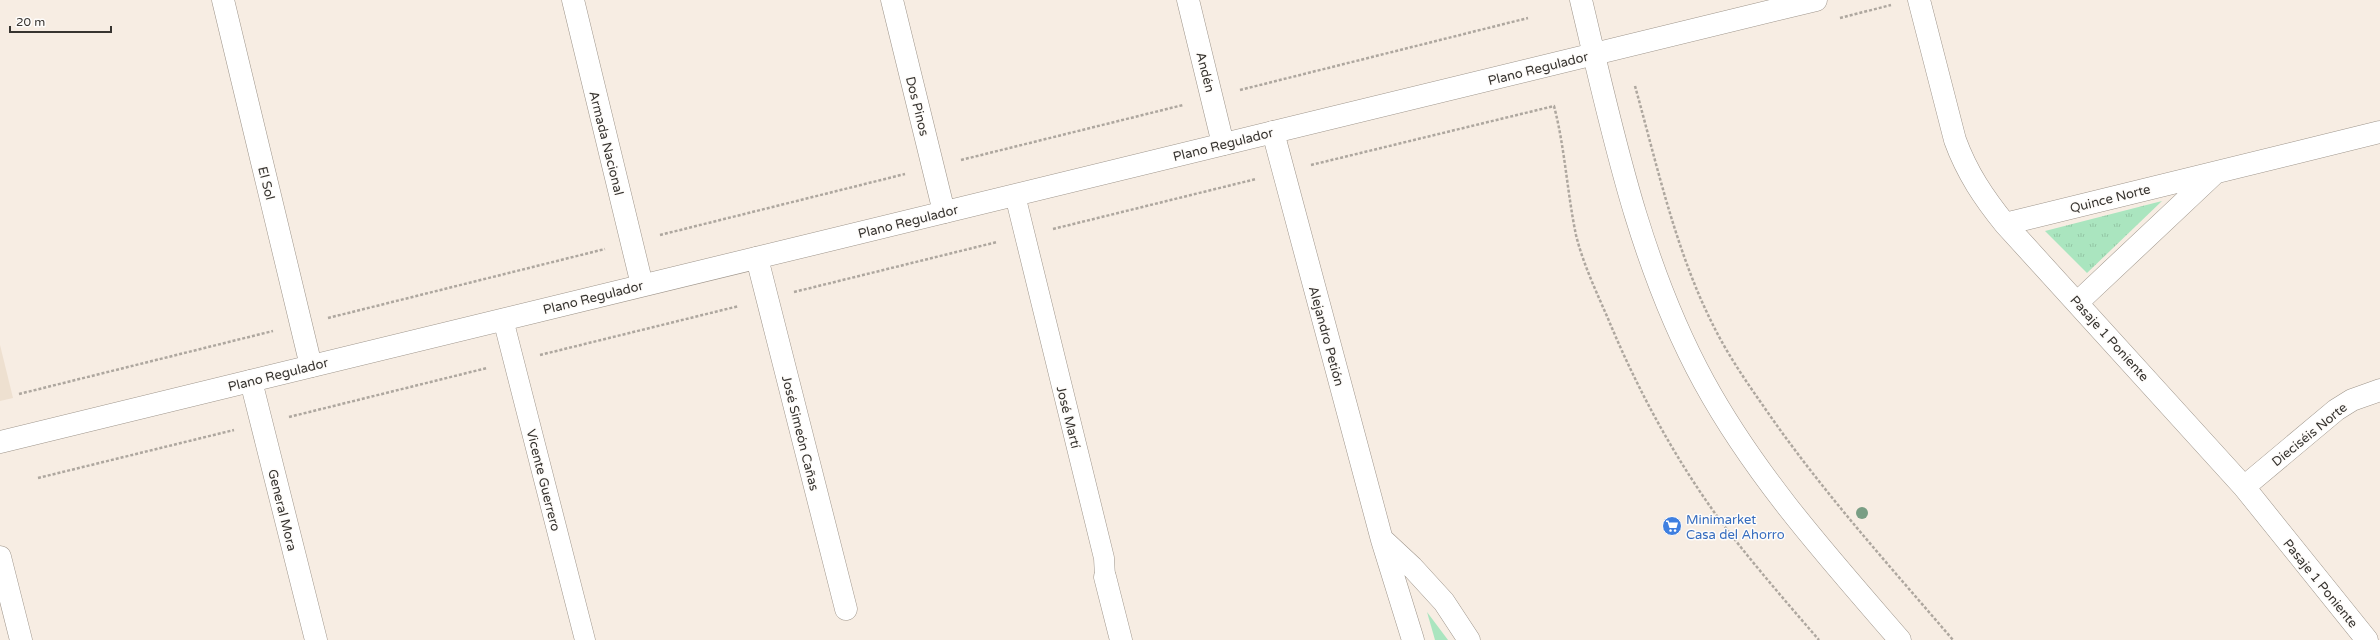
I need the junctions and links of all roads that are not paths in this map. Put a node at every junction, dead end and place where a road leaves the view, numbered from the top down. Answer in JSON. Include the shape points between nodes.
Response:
{"nodes":[{"id":1,"x":223,"y":0,"type":"edge"},
{"id":2,"x":573,"y":0,"type":"edge"},
{"id":3,"x":892,"y":0,"type":"edge"},
{"id":4,"x":1188,"y":0,"type":"edge"},
{"id":5,"x":1581,"y":0,"type":"edge"},
{"id":6,"x":1816,"y":0,"type":"edge"},
{"id":7,"x":1919,"y":0,"type":"edge"},
{"id":8,"x":1594,"y":54,"type":"junction"},
{"id":9,"x":1273,"y":132,"type":"junction"},
{"id":10,"x":2380,"y":132,"type":"edge"},
{"id":11,"x":1223,"y":144,"type":"junction"},
{"id":12,"x":2215,"y":172,"type":"junction"},
{"id":13,"x":1015,"y":195,"type":"junction"},
{"id":14,"x":944,"y":212,"type":"junction"},
{"id":15,"x":2005,"y":224,"type":"junction"},
{"id":16,"x":757,"y":258,"type":"junction"},
{"id":17,"x":642,"y":285,"type":"junction"},
{"id":18,"x":2078,"y":302,"type":"junction"},
{"id":19,"x":503,"y":319,"type":"junction"},
{"id":20,"x":311,"y":366,"type":"junction"},
{"id":21,"x":251,"y":381,"type":"junction"},
{"id":22,"x":2380,"y":390,"type":"edge"},
{"id":23,"x":0,"y":442,"type":"edge"},
{"id":24,"x":2244,"y":487,"type":"junction"},
{"id":25,"x":1382,"y":540,"type":"junction"},
{"id":26,"x":0,"y":557,"type":"edge"},
{"id":27,"x":1105,"y":577,"type":"joint"},
{"id":28,"x":846,"y":609,"type":"dead end"},
{"id":29,"x":21,"y":640,"type":"edge"},
{"id":30,"x":316,"y":640,"type":"edge"},
{"id":31,"x":585,"y":640,"type":"edge"},
{"id":32,"x":1121,"y":640,"type":"edge"},
{"id":33,"x":1413,"y":640,"type":"edge"},
{"id":34,"x":1469,"y":640,"type":"edge"},
{"id":35,"x":1900,"y":640,"type":"edge"},
{"id":36,"x":2367,"y":640,"type":"edge"}],
"edges":[{"from":1,"to":20,"type":"street","name":"El Sol"},
{"from":2,"to":17,"type":"street","name":"Armada Nacional"},
{"from":3,"to":14,"type":"street","name":"Dos Pinos"},
{"from":4,"to":11,"type":"street","name":"Andén"},
{"from":5,"to":8,"type":"street"},
{"from":6,"to":8,"type":"street","name":"Plano Regulador"},
{"from":7,"to":15,"type":"street","name":"Pasaje 1 Poniente","via":[[1962,161],[1981,193]]},
{"from":8,"to":9,"type":"street","name":"Plano Regulador"},
{"from":8,"to":35,"type":"street","via":[[1627,189],[1650,260],[1681,337],[1703,381],[1751,458],[1776,492]]},
{"from":9,"to":11,"type":"street","name":"Plano Regulador"},
{"from":9,"to":25,"type":"street","name":"Alejandro Petión"},
{"from":10,"to":12,"type":"street","name":"Quince Norte"},
{"from":11,"to":13,"type":"street","name":"Plano Regulador"},
{"from":12,"to":15,"type":"street","name":"Quince Norte"},
{"from":12,"to":18,"type":"street","name":"Quince Norte"},
{"from":13,"to":14,"type":"street","name":"Plano Regulador"},
{"from":13,"to":27,"type":"street","name":"José Martí","via":[[1104,558]]},
{"from":14,"to":16,"type":"street","name":"Plano Regulador"},
{"from":15,"to":18,"type":"street","name":"Pasaje 1 Poniente"},
{"from":16,"to":17,"type":"street","name":"Plano Regulador"},
{"from":16,"to":28,"type":"street","name":"José Simeón Cañas"},
{"from":17,"to":19,"type":"street","name":"Plano Regulador"},
{"from":18,"to":24,"type":"street","name":"Pasaje 1 Poniente"},
{"from":19,"to":20,"type":"street","name":"Plano Regulador"},
{"from":19,"to":31,"type":"street","name":"Vicente Guerrero"},
{"from":20,"to":21,"type":"street","name":"Plano Regulador"},
{"from":21,"to":23,"type":"street","name":"Plano Regulador"},
{"from":21,"to":30,"type":"street","name":"General Mora"},
{"from":22,"to":24,"type":"street","name":"Dieciséis Norte","via":[[2352,400],[2336,410]]},
{"from":24,"to":36,"type":"street","name":"Pasaje 1 Poniente"},
{"from":25,"to":33,"type":"street","name":"Alejandro Petión"},
{"from":25,"to":34,"type":"street","via":[[1412,567],[1444,602]]},
{"from":26,"to":29,"type":"street"},
{"from":27,"to":32,"type":"street","name":"José Martí"}]}
